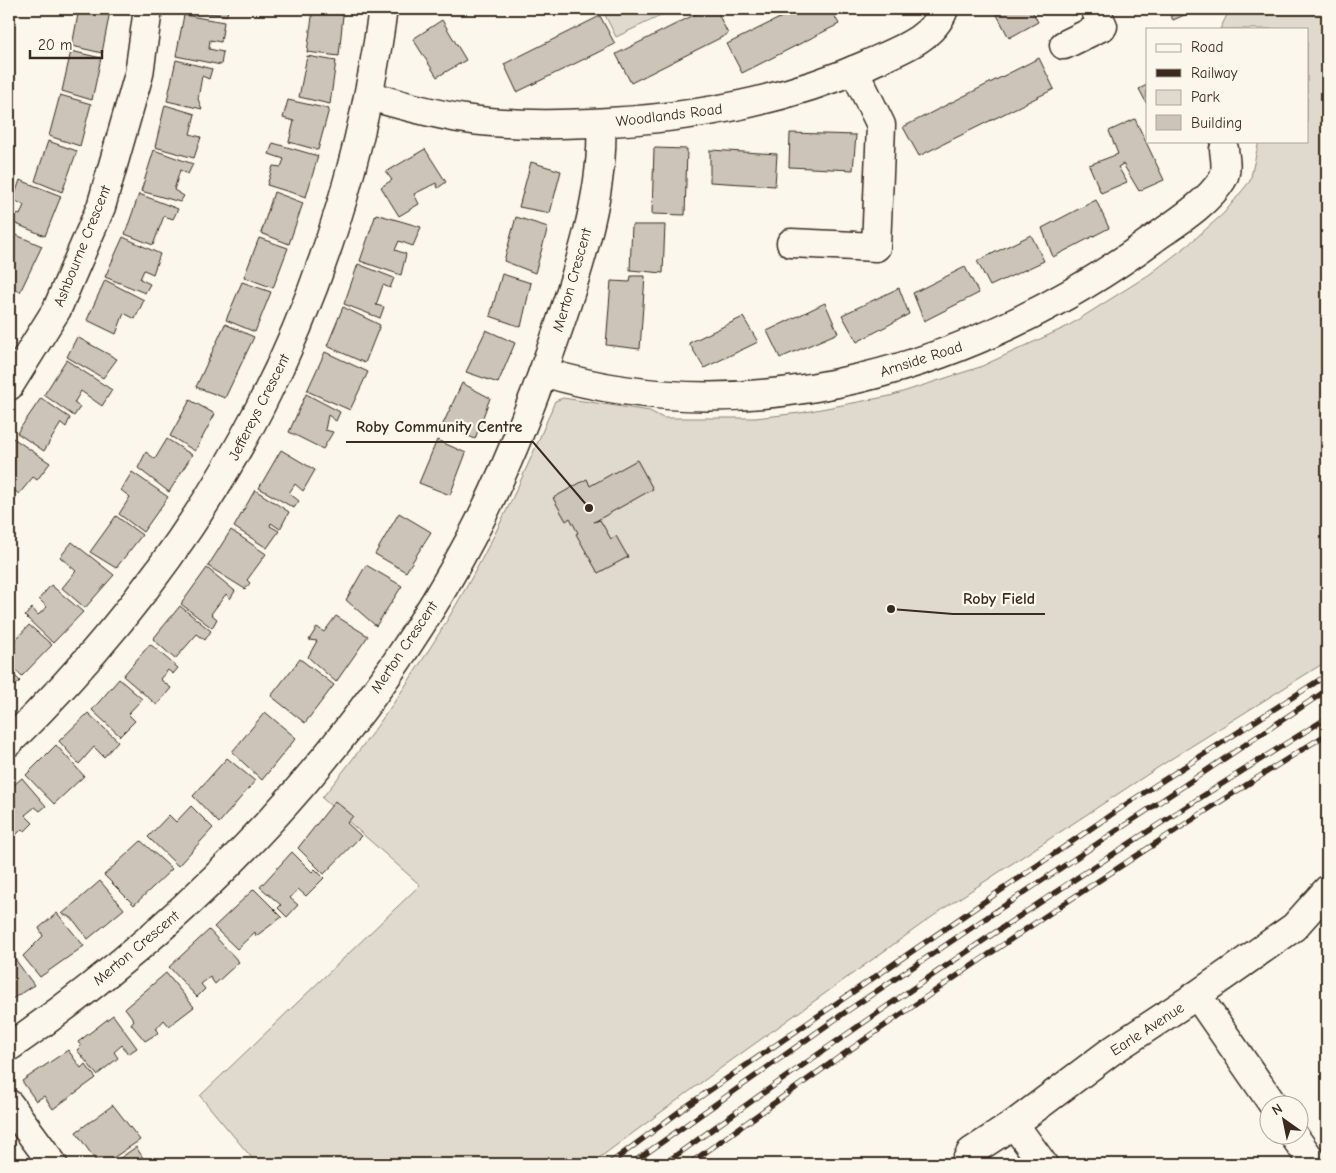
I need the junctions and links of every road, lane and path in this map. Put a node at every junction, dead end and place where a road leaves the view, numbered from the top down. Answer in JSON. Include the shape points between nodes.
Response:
{"nodes":[{"id":1,"x":148,"y":9,"type":"edge"},
{"id":2,"x":383,"y":9,"type":"edge"},
{"id":3,"x":944,"y":9,"type":"edge"},
{"id":4,"x":1095,"y":9,"type":"edge"},
{"id":5,"x":1064,"y":45,"type":"dead end"},
{"id":6,"x":854,"y":70,"type":"junction"},
{"id":7,"x":369,"y":96,"type":"junction"},
{"id":8,"x":601,"y":123,"type":"junction"},
{"id":9,"x":1224,"y":150,"type":"dead end"},
{"id":10,"x":791,"y":243,"type":"dead end"},
{"id":11,"x":543,"y":372,"type":"junction"},
{"id":12,"x":9,"y":386,"type":"edge"},
{"id":13,"x":9,"y":742,"type":"edge"},
{"id":14,"x":1327,"y":890,"type":"edge"},
{"id":15,"x":1197,"y":996,"type":"junction"},
{"id":16,"x":9,"y":1047,"type":"edge"},
{"id":17,"x":1267,"y":1096,"type":"edge"},
{"id":18,"x":9,"y":1104,"type":"edge"},
{"id":19,"x":1014,"y":1124,"type":"junction"},
{"id":20,"x":1301,"y":1146,"type":"edge"},
{"id":21,"x":53,"y":1164,"type":"edge"},
{"id":22,"x":965,"y":1164,"type":"edge"},
{"id":23,"x":1043,"y":1164,"type":"edge"},
{"id":24,"x":1314,"y":1164,"type":"edge"}],
"edges":[{"from":1,"to":12,"type":"street","name":"Ashbourne Crescent","via":[[139,74],[101,207],[57,309]]},
{"from":2,"to":7,"type":"street","name":"Jeffereys Crescent"},
{"from":3,"to":6,"type":"street","name":"Woodlands Road","via":[[924,36]]},
{"from":4,"to":5,"type":"street","via":[[1103,26]]},
{"from":6,"to":8,"type":"street","name":"Woodlands Road","via":[[770,98],[711,112]]},
{"from":6,"to":10,"type":"street","via":[[881,125],[876,246]]},
{"from":7,"to":8,"type":"street","name":"Woodlands Road","via":[[466,119],[535,125]]},
{"from":7,"to":13,"type":"street","name":"Jeffereys Crescent","via":[[342,204],[325,254],[299,326],[250,430],[180,544],[144,592],[84,663]]},
{"from":8,"to":11,"type":"street","name":"Merton Crescent","via":[[600,175],[566,306]]},
{"from":9,"to":11,"type":"street","name":"Arnside Road","via":[[1226,165],[1223,179],[1208,195],[1114,267],[1016,323],[899,369],[795,391],[705,396],[627,391],[583,384]]},
{"from":11,"to":16,"type":"street","name":"Merton Crescent","via":[[513,451],[458,562],[422,621],[334,747],[246,847],[175,916],[101,978]]},
{"from":14,"to":15,"type":"street","name":"Earle Avenue","via":[[1294,927]]},
{"from":15,"to":17,"type":"street"},
{"from":15,"to":19,"type":"street","name":"Earle Avenue","via":[[1110,1052]]},
{"from":18,"to":21,"type":"street"},
{"from":19,"to":22,"type":"street","name":"Earle Avenue","via":[[971,1152]]},
{"from":19,"to":23,"type":"street"},
{"from":20,"to":24,"type":"street"}]}
